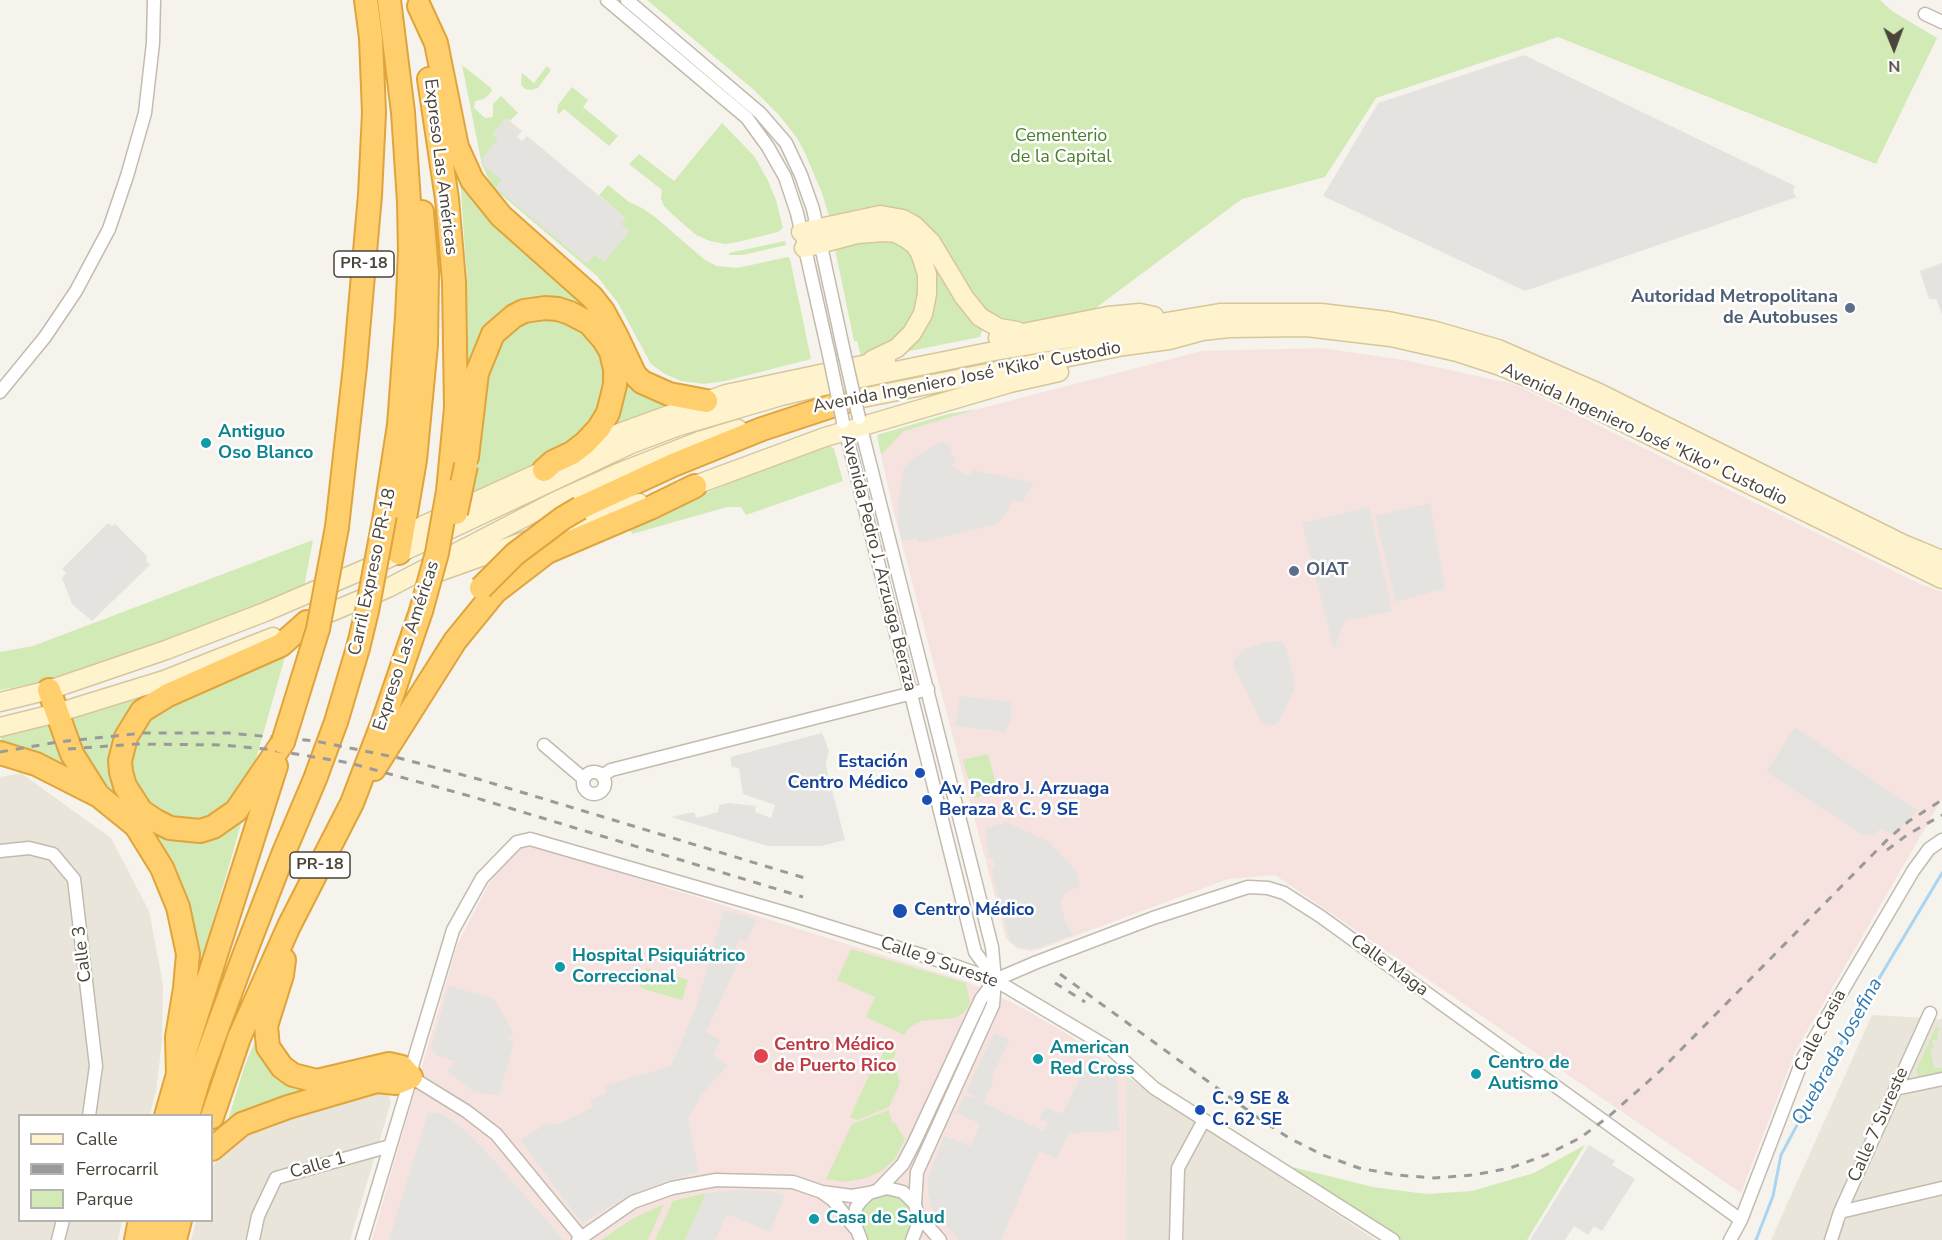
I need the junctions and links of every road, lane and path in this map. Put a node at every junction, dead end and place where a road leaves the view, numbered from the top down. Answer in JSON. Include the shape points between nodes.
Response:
{"nodes":[{"id":1,"x":154,"y":0,"type":"edge"},
{"id":2,"x":366,"y":0,"type":"edge"},
{"id":3,"x":389,"y":0,"type":"edge"},
{"id":4,"x":607,"y":0,"type":"edge"},
{"id":5,"x":627,"y":0,"type":"edge"},
{"id":6,"x":418,"y":3,"type":"edge"},
{"id":7,"x":1925,"y":14,"type":"dead end"},
{"id":8,"x":1942,"y":22,"type":"edge"},
{"id":9,"x":403,"y":112,"type":"junction"},
{"id":10,"x":811,"y":238,"type":"junction"},
{"id":11,"x":1175,"y":320,"type":"junction"},
{"id":12,"x":1025,"y":333,"type":"junction"},
{"id":13,"x":1169,"y":340,"type":"junction"},
{"id":14,"x":850,"y":359,"type":"junction"},
{"id":15,"x":0,"y":392,"type":"edge"},
{"id":16,"x":706,"y":401,"type":"junction"},
{"id":17,"x":851,"y":420,"type":"junction"},
{"id":18,"x":544,"y":470,"type":"junction"},
{"id":19,"x":695,"y":486,"type":"junction"},
{"id":20,"x":400,"y":546,"type":"junction"},
{"id":21,"x":438,"y":546,"type":"junction"},
{"id":22,"x":1942,"y":560,"type":"edge"},
{"id":23,"x":1942,"y":579,"type":"edge"},
{"id":24,"x":388,"y":588,"type":"junction"},
{"id":25,"x":307,"y":622,"type":"junction"},
{"id":26,"x":928,"y":689,"type":"junction"},
{"id":27,"x":49,"y":690,"type":"junction"},
{"id":28,"x":910,"y":694,"type":"junction"},
{"id":29,"x":0,"y":702,"type":"edge"},
{"id":30,"x":57,"y":713,"type":"junction"},
{"id":31,"x":0,"y":727,"type":"edge"},
{"id":32,"x":283,"y":742,"type":"junction"},
{"id":33,"x":544,"y":745,"type":"dead end"},
{"id":34,"x":389,"y":747,"type":"junction"},
{"id":35,"x":0,"y":753,"type":"edge"},
{"id":36,"x":602,"y":776,"type":"junction"},
{"id":37,"x":584,"y":778,"type":"junction"},
{"id":38,"x":99,"y":796,"type":"junction"},
{"id":39,"x":352,"y":803,"type":"junction"},
{"id":40,"x":1942,"y":840,"type":"edge"},
{"id":41,"x":0,"y":851,"type":"edge"},
{"id":42,"x":289,"y":926,"type":"junction"},
{"id":43,"x":995,"y":980,"type":"junction"},
{"id":44,"x":1930,"y":1012,"type":"dead end"},
{"id":45,"x":178,"y":1074,"type":"junction"},
{"id":46,"x":411,"y":1077,"type":"junction"},
{"id":47,"x":1942,"y":1079,"type":"edge"},
{"id":48,"x":1895,"y":1089,"type":"junction"},
{"id":49,"x":89,"y":1114,"type":"edge"},
{"id":50,"x":167,"y":1114,"type":"edge"},
{"id":51,"x":189,"y":1114,"type":"edge"},
{"id":52,"x":213,"y":1114,"type":"edge"},
{"id":53,"x":1204,"y":1120,"type":"junction"},
{"id":54,"x":390,"y":1146,"type":"junction"},
{"id":55,"x":213,"y":1148,"type":"edge"},
{"id":56,"x":1942,"y":1188,"type":"edge"},
{"id":57,"x":874,"y":1191,"type":"junction"},
{"id":58,"x":822,"y":1192,"type":"junction"},
{"id":59,"x":916,"y":1210,"type":"junction"},
{"id":60,"x":1840,"y":1212,"type":"junction"},
{"id":61,"x":1741,"y":1220,"type":"junction"},
{"id":62,"x":63,"y":1222,"type":"edge"},
{"id":63,"x":140,"y":1222,"type":"edge"},
{"id":64,"x":158,"y":1222,"type":"edge"},
{"id":65,"x":180,"y":1222,"type":"edge"},
{"id":66,"x":858,"y":1234,"type":"edge"},
{"id":67,"x":579,"y":1238,"type":"edge"},
{"id":68,"x":58,"y":1240,"type":"edge"},
{"id":69,"x":136,"y":1240,"type":"edge"},
{"id":70,"x":153,"y":1240,"type":"edge"},
{"id":71,"x":176,"y":1240,"type":"edge"},
{"id":72,"x":253,"y":1240,"type":"edge"},
{"id":73,"x":362,"y":1240,"type":"edge"},
{"id":74,"x":912,"y":1240,"type":"edge"},
{"id":75,"x":940,"y":1240,"type":"edge"},
{"id":76,"x":1176,"y":1240,"type":"edge"},
{"id":77,"x":1393,"y":1240,"type":"edge"},
{"id":78,"x":1730,"y":1240,"type":"edge"},
{"id":79,"x":1831,"y":1240,"type":"edge"}],
"edges":[{"from":1,"to":15,"type":"street","via":[[145,114],[109,229],[76,291]]},
{"from":2,"to":32,"type":"highway","number":"PR-18","bridge":true,"via":[[374,113],[370,195],[337,527],[318,629]]},
{"from":3,"to":9,"type":"highway","name":"Carril Expreso PR-18"},
{"from":4,"to":10,"type":"street","name":"Avenida Pedro J. Arzuaga Beraza","via":[[747,118],[785,177]]},
{"from":5,"to":10,"type":"street","name":"Avenida Pedro J. Arzuaga Beraza","via":[[760,113],[786,143],[801,176]]},
{"from":6,"to":16,"type":"highway","via":[[436,43],[457,147],[478,189],[501,216],[592,297],[618,337],[634,375],[669,394]]},
{"from":6,"to":21,"type":"highway","name":"Expreso Las Américas","number":"PR-18","bridge":true,"via":[[447,199],[454,282],[456,408]]},
{"from":7,"to":8,"type":"street"},
{"from":9,"to":20,"type":"highway","via":[[422,212],[427,306],[420,418]]},
{"from":9,"to":51,"type":"highway","name":"Carril Expreso PR-18","bridge":true,"via":[[409,212],[407,317],[399,425],[367,611],[336,722],[245,953]]},
{"from":10,"to":12,"type":"main road","via":[[880,215],[903,219],[931,242],[980,317],[999,327]]},
{"from":10,"to":14,"type":"street","name":"Avenida Pedro J. Arzuaga Beraza"},
{"from":10,"to":14,"type":"main road","via":[[896,233],[915,245],[925,264],[927,294],[923,314],[912,333],[882,356]]},
{"from":10,"to":17,"type":"street","name":"Avenida Pedro J. Arzuaga Beraza","bridge":true,"via":[[829,355]]},
{"from":11,"to":12,"type":"main road","via":[[1129,314]]},
{"from":11,"to":20,"type":"main road","name":"Avenida Ingeniero José \"Kiko\" Custodio","via":[[961,357],[728,411],[631,444]]},
{"from":11,"to":22,"type":"main road","name":"Avenida Ingeniero José \"Kiko\" Custodio","via":[[1220,313],[1321,313],[1421,327],[1498,349],[1599,393],[1892,539]]},
{"from":12,"to":14,"type":"main road"},
{"from":13,"to":17,"type":"main road","via":[[1111,360]]},
{"from":13,"to":17,"type":"main road","name":"Avenida Ingeniero José \"Kiko\" Custodio","via":[[1124,346]]},
{"from":13,"to":23,"type":"main road","name":"Avenida Ingeniero José \"Kiko\" Custodio","via":[[1229,328],[1306,327],[1391,337],[1457,352],[1500,366],[1600,411]]},
{"from":14,"to":16,"type":"main road"},
{"from":14,"to":17,"type":"street","name":"Avenida Pedro J. Arzuaga Beraza","bridge":true},
{"from":16,"to":18,"type":"main road","via":[[611,436]]},
{"from":17,"to":19,"type":"main road","via":[[798,447]]},
{"from":17,"to":24,"type":"main road","name":"Avenida Ingeniero José \"Kiko\" Custodio","via":[[771,419],[702,440],[554,502]]},
{"from":17,"to":26,"type":"street","name":"Avenida Pedro J. Arzuaga Beraza"},
{"from":17,"to":28,"type":"street","name":"Avenida Pedro J. Arzuaga Beraza"},
{"from":17,"to":34,"type":"highway","bridge":true,"via":[[762,429],[673,465],[563,518],[515,554],[481,588],[438,651]]},
{"from":18,"to":20,"type":"main road","via":[[424,525]]},
{"from":18,"to":21,"type":"highway","bridge":true,"via":[[572,453],[599,428],[608,413],[615,385],[611,352],[589,323],[570,313],[545,308],[514,316],[489,341],[477,373],[456,514]]},
{"from":19,"to":24,"type":"main road"},
{"from":19,"to":34,"type":"highway","via":[[547,552],[503,586],[455,641]]},
{"from":20,"to":27,"type":"main road","name":"Avenida Ingeniero José \"Kiko\" Custodio","via":[[338,581],[265,612]]},
{"from":21,"to":39,"type":"highway","name":"Expreso Las Américas","number":"PR-18","bridge":true,"via":[[421,611]]},
{"from":24,"to":25,"type":"main road","name":"Avenida Ingeniero José \"Kiko\" Custodio"},
{"from":25,"to":30,"type":"main road","name":"Avenida Ingeniero José \"Kiko\" Custodio","via":[[164,680]]},
{"from":25,"to":32,"type":"highway","via":[[281,645],[168,695],[142,711],[126,737],[121,772],[141,811],[170,828],[200,831],[225,821],[236,811]]},
{"from":26,"to":28,"type":"street"},
{"from":26,"to":43,"type":"street","name":"Avenida Pedro J. Arzuaga Beraza","via":[[992,947]]},
{"from":27,"to":29,"type":"main road","name":"Avenida Ingeniero José \"Kiko\" Custodio"},
{"from":27,"to":30,"type":"highway"},
{"from":28,"to":36,"type":"street","via":[[610,770]]},
{"from":28,"to":43,"type":"street","name":"Avenida Pedro J. Arzuaga Beraza","via":[[975,952]]},
{"from":30,"to":31,"type":"main road","name":"Avenida Ingeniero José \"Kiko\" Custodio"},
{"from":30,"to":38,"type":"highway","via":[[72,754]]},
{"from":32,"to":45,"type":"highway","number":"PR-18"},
{"from":33,"to":37,"type":"street"},
{"from":34,"to":39,"type":"highway"},
{"from":35,"to":38,"type":"highway","via":[[36,764]]},
{"from":36,"to":37,"type":"street","via":[[593,772]]},
{"from":36,"to":37,"type":"street","via":[[604,786],[595,794],[584,788]]},
{"from":38,"to":45,"type":"highway","via":[[136,826],[162,868],[178,908],[188,954],[177,1037]]},
{"from":39,"to":42,"type":"highway","name":"Expreso Las Américas","number":"PR-18"},
{"from":40,"to":61,"type":"street","name":"Calle Casia","via":[[1929,849],[1913,871],[1804,1056]]},
{"from":41,"to":49,"type":"street","name":"Calle 3","via":[[29,848],[53,854],[74,879],[96,1066]]},
{"from":42,"to":46,"type":"highway","via":[[282,975],[266,1026],[268,1047],[275,1060],[293,1075],[318,1081],[389,1064],[402,1067]]},
{"from":42,"to":52,"type":"highway","name":"Expreso Las Américas","number":"PR-18","via":[[239,1038]]},
{"from":43,"to":46,"type":"street","name":"Calle 9 Sureste","via":[[789,914],[530,839],[517,842],[482,879],[453,930]]},
{"from":43,"to":53,"type":"street","name":"Calle 9 Sureste","via":[[1111,1049],[1154,1088]]},
{"from":43,"to":57,"type":"street","via":[[981,999],[903,1164]]},
{"from":43,"to":59,"type":"street","name":"Avenida Pedro J. Arzuaga Beraza","via":[[993,1005],[917,1172]]},
{"from":43,"to":61,"type":"street","name":"Calle Maga","via":[[1154,918],[1248,887],[1284,893]]},
{"from":44,"to":48,"type":"street","name":"Calle 7 Sureste"},
{"from":45,"to":50,"type":"highway","number":"PR-18"},
{"from":46,"to":54,"type":"street"},
{"from":46,"to":55,"type":"highway","via":[[396,1083],[377,1081],[288,1107],[242,1124]]},
{"from":46,"to":67,"type":"street","via":[[496,1134]]},
{"from":47,"to":48,"type":"street"},
{"from":48,"to":60,"type":"street","name":"Calle 7 Sureste"},
{"from":53,"to":76,"type":"street","via":[[1178,1168]]},
{"from":53,"to":77,"type":"street","name":"Calle 9 Sureste"},
{"from":54,"to":72,"type":"street","name":"Calle 1","via":[[276,1178],[258,1216]]},
{"from":54,"to":73,"type":"street"},
{"from":56,"to":60,"type":"street"},
{"from":57,"to":58,"type":"street","via":[[852,1196]]},
{"from":57,"to":59,"type":"street","via":[[887,1188],[903,1192]]},
{"from":57,"to":66,"type":"street","via":[[856,1208]]},
{"from":58,"to":66,"type":"street","via":[[833,1200]]},
{"from":58,"to":67,"type":"street","via":[[793,1182],[716,1180],[672,1188],[633,1202]]},
{"from":59,"to":74,"type":"street","name":"Avenida Pedro J. Arzuaga Beraza","via":[[918,1228]]},
{"from":59,"to":75,"type":"street"},
{"from":60,"to":79,"type":"street","name":"Calle 7 Sureste"},
{"from":61,"to":78,"type":"street","name":"Calle Casia"},
{"from":62,"to":68,"type":"street"},
{"from":63,"to":69,"type":"highway"},
{"from":64,"to":70,"type":"highway"},
{"from":65,"to":71,"type":"highway"}]}
